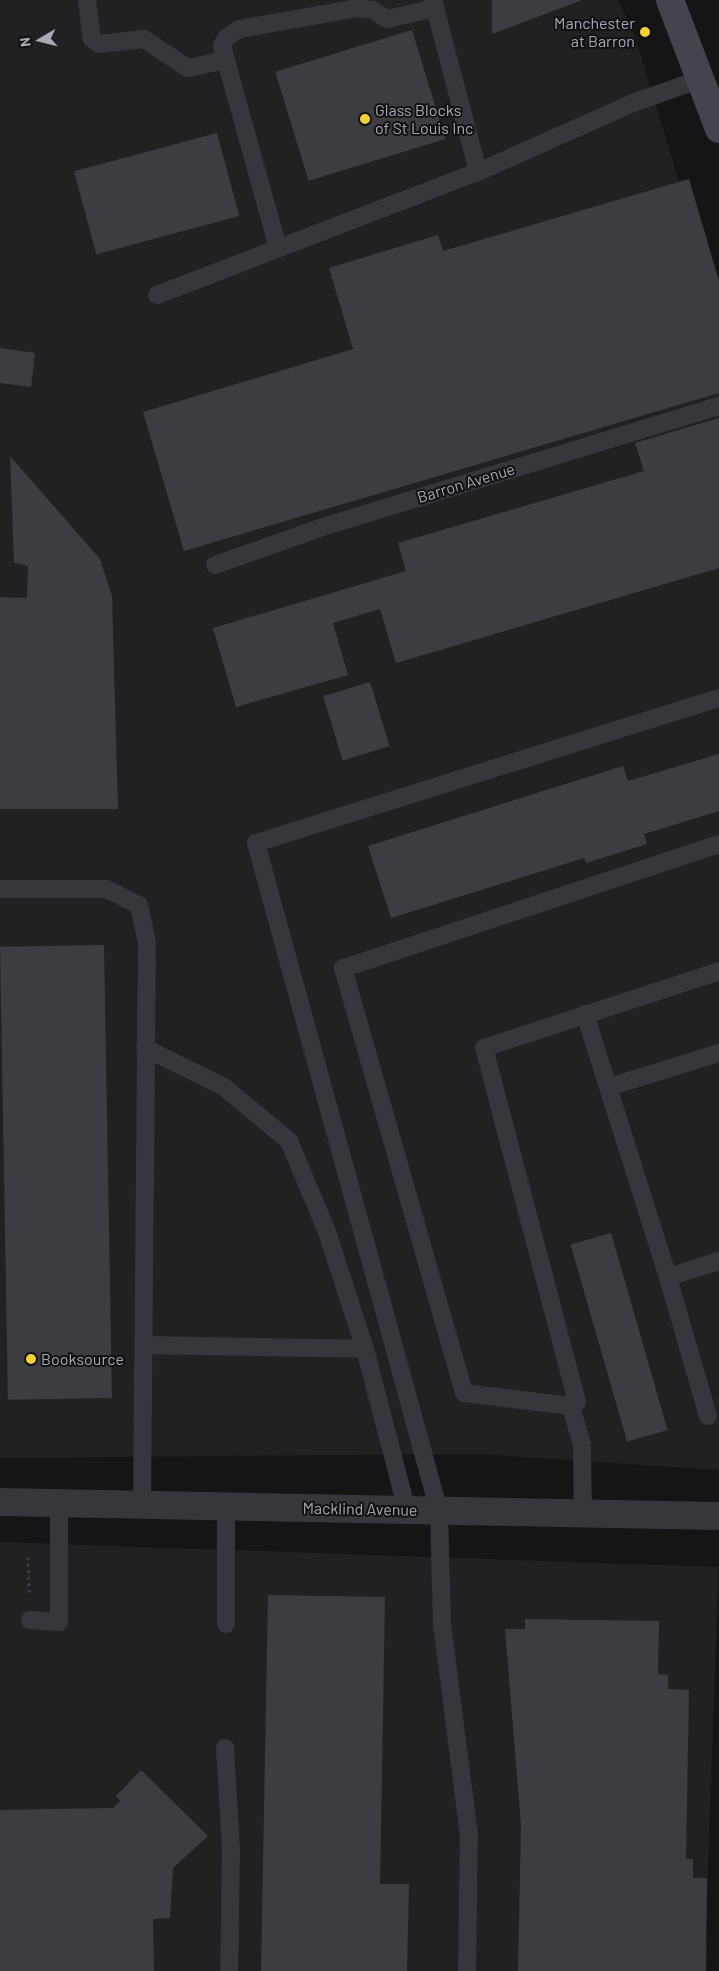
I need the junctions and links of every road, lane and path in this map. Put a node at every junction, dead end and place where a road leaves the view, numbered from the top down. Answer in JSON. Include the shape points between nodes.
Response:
{"nodes":[{"id":1,"x":87,"y":0,"type":"edge"},
{"id":2,"x":670,"y":0,"type":"edge"},
{"id":3,"x":434,"y":4,"type":"edge"},
{"id":4,"x":331,"y":6,"type":"edge"},
{"id":5,"x":226,"y":60,"type":"junction"},
{"id":6,"x":702,"y":79,"type":"junction"},
{"id":7,"x":719,"y":129,"type":"edge"},
{"id":8,"x":478,"y":172,"type":"junction"},
{"id":9,"x":278,"y":248,"type":"junction"},
{"id":10,"x":157,"y":295,"type":"dead end"},
{"id":11,"x":719,"y":406,"type":"edge"},
{"id":12,"x":215,"y":564,"type":"dead end"},
{"id":13,"x":719,"y":698,"type":"edge"},
{"id":14,"x":719,"y":844,"type":"edge"},
{"id":15,"x":0,"y":889,"type":"edge"},
{"id":16,"x":719,"y":971,"type":"edge"},
{"id":17,"x":585,"y":1014,"type":"junction"},
{"id":18,"x":145,"y":1048,"type":"junction"},
{"id":19,"x":719,"y":1053,"type":"edge"},
{"id":20,"x":609,"y":1087,"type":"junction"},
{"id":21,"x":719,"y":1261,"type":"edge"},
{"id":22,"x":668,"y":1277,"type":"junction"},
{"id":23,"x":146,"y":1345,"type":"junction"},
{"id":24,"x":365,"y":1349,"type":"junction"},
{"id":25,"x":571,"y":1406,"type":"junction"},
{"id":26,"x":708,"y":1416,"type":"dead end"},
{"id":27,"x":0,"y":1502,"type":"edge"},
{"id":28,"x":58,"y":1503,"type":"junction"},
{"id":29,"x":142,"y":1504,"type":"junction"},
{"id":30,"x":226,"y":1506,"type":"junction"},
{"id":31,"x":407,"y":1510,"type":"junction"},
{"id":32,"x":439,"y":1511,"type":"junction"},
{"id":33,"x":583,"y":1513,"type":"junction"},
{"id":34,"x":719,"y":1516,"type":"edge"},
{"id":35,"x":28,"y":1557,"type":"dead end"},
{"id":36,"x":30,"y":1612,"type":"joint"},
{"id":37,"x":226,"y":1624,"type":"dead end"},
{"id":38,"x":225,"y":1748,"type":"dead end"},
{"id":39,"x":230,"y":1971,"type":"edge"},
{"id":40,"x":467,"y":1971,"type":"edge"}],
"edges":[{"from":1,"to":5,"type":"lane","via":[[92,39],[100,44],[144,39],[188,68]]},
{"from":2,"to":6,"type":"main road"},
{"from":3,"to":4,"type":"lane","via":[[387,19],[373,10]]},
{"from":3,"to":8,"type":"lane"},
{"from":4,"to":5,"type":"lane","via":[[239,29],[222,46]]},
{"from":5,"to":9,"type":"lane"},
{"from":6,"to":7,"type":"main road"},
{"from":6,"to":8,"type":"lane","via":[[633,103]]},
{"from":8,"to":9,"type":"lane"},
{"from":9,"to":10,"type":"lane"},
{"from":11,"to":12,"type":"lane","name":"Barron Avenue","via":[[326,526]]},
{"from":13,"to":32,"type":"lane","via":[[256,843]]},
{"from":14,"to":25,"type":"lane","via":[[343,968],[458,1384],[464,1393]]},
{"from":15,"to":18,"type":"lane","via":[[107,889],[139,905],[147,943]]},
{"from":16,"to":17,"type":"lane"},
{"from":17,"to":20,"type":"lane"},
{"from":17,"to":25,"type":"lane","via":[[492,1043],[484,1048],[483,1056],[577,1402]]},
{"from":18,"to":23,"type":"lane"},
{"from":18,"to":24,"type":"lane","via":[[224,1087],[289,1141],[327,1232]]},
{"from":19,"to":20,"type":"lane"},
{"from":20,"to":22,"type":"lane"},
{"from":21,"to":22,"type":"lane"},
{"from":22,"to":26,"type":"lane"},
{"from":23,"to":24,"type":"lane"},
{"from":23,"to":29,"type":"lane"},
{"from":24,"to":31,"type":"lane"},
{"from":25,"to":33,"type":"lane","via":[[582,1445]]},
{"from":27,"to":28,"type":"street","name":"Macklind Avenue"},
{"from":28,"to":29,"type":"street","name":"Macklind Avenue"},
{"from":28,"to":36,"type":"lane","via":[[59,1622]]},
{"from":29,"to":30,"type":"street","name":"Macklind Avenue"},
{"from":30,"to":31,"type":"street","name":"Macklind Avenue"},
{"from":30,"to":37,"type":"lane"},
{"from":31,"to":32,"type":"street","name":"Macklind Avenue"},
{"from":32,"to":33,"type":"street","name":"Macklind Avenue"},
{"from":32,"to":40,"type":"lane","via":[[442,1625],[469,1835]]},
{"from":33,"to":34,"type":"street","name":"Macklind Avenue"},
{"from":35,"to":36,"type":"path"},
{"from":38,"to":39,"type":"lane","via":[[231,1849]]}]}
